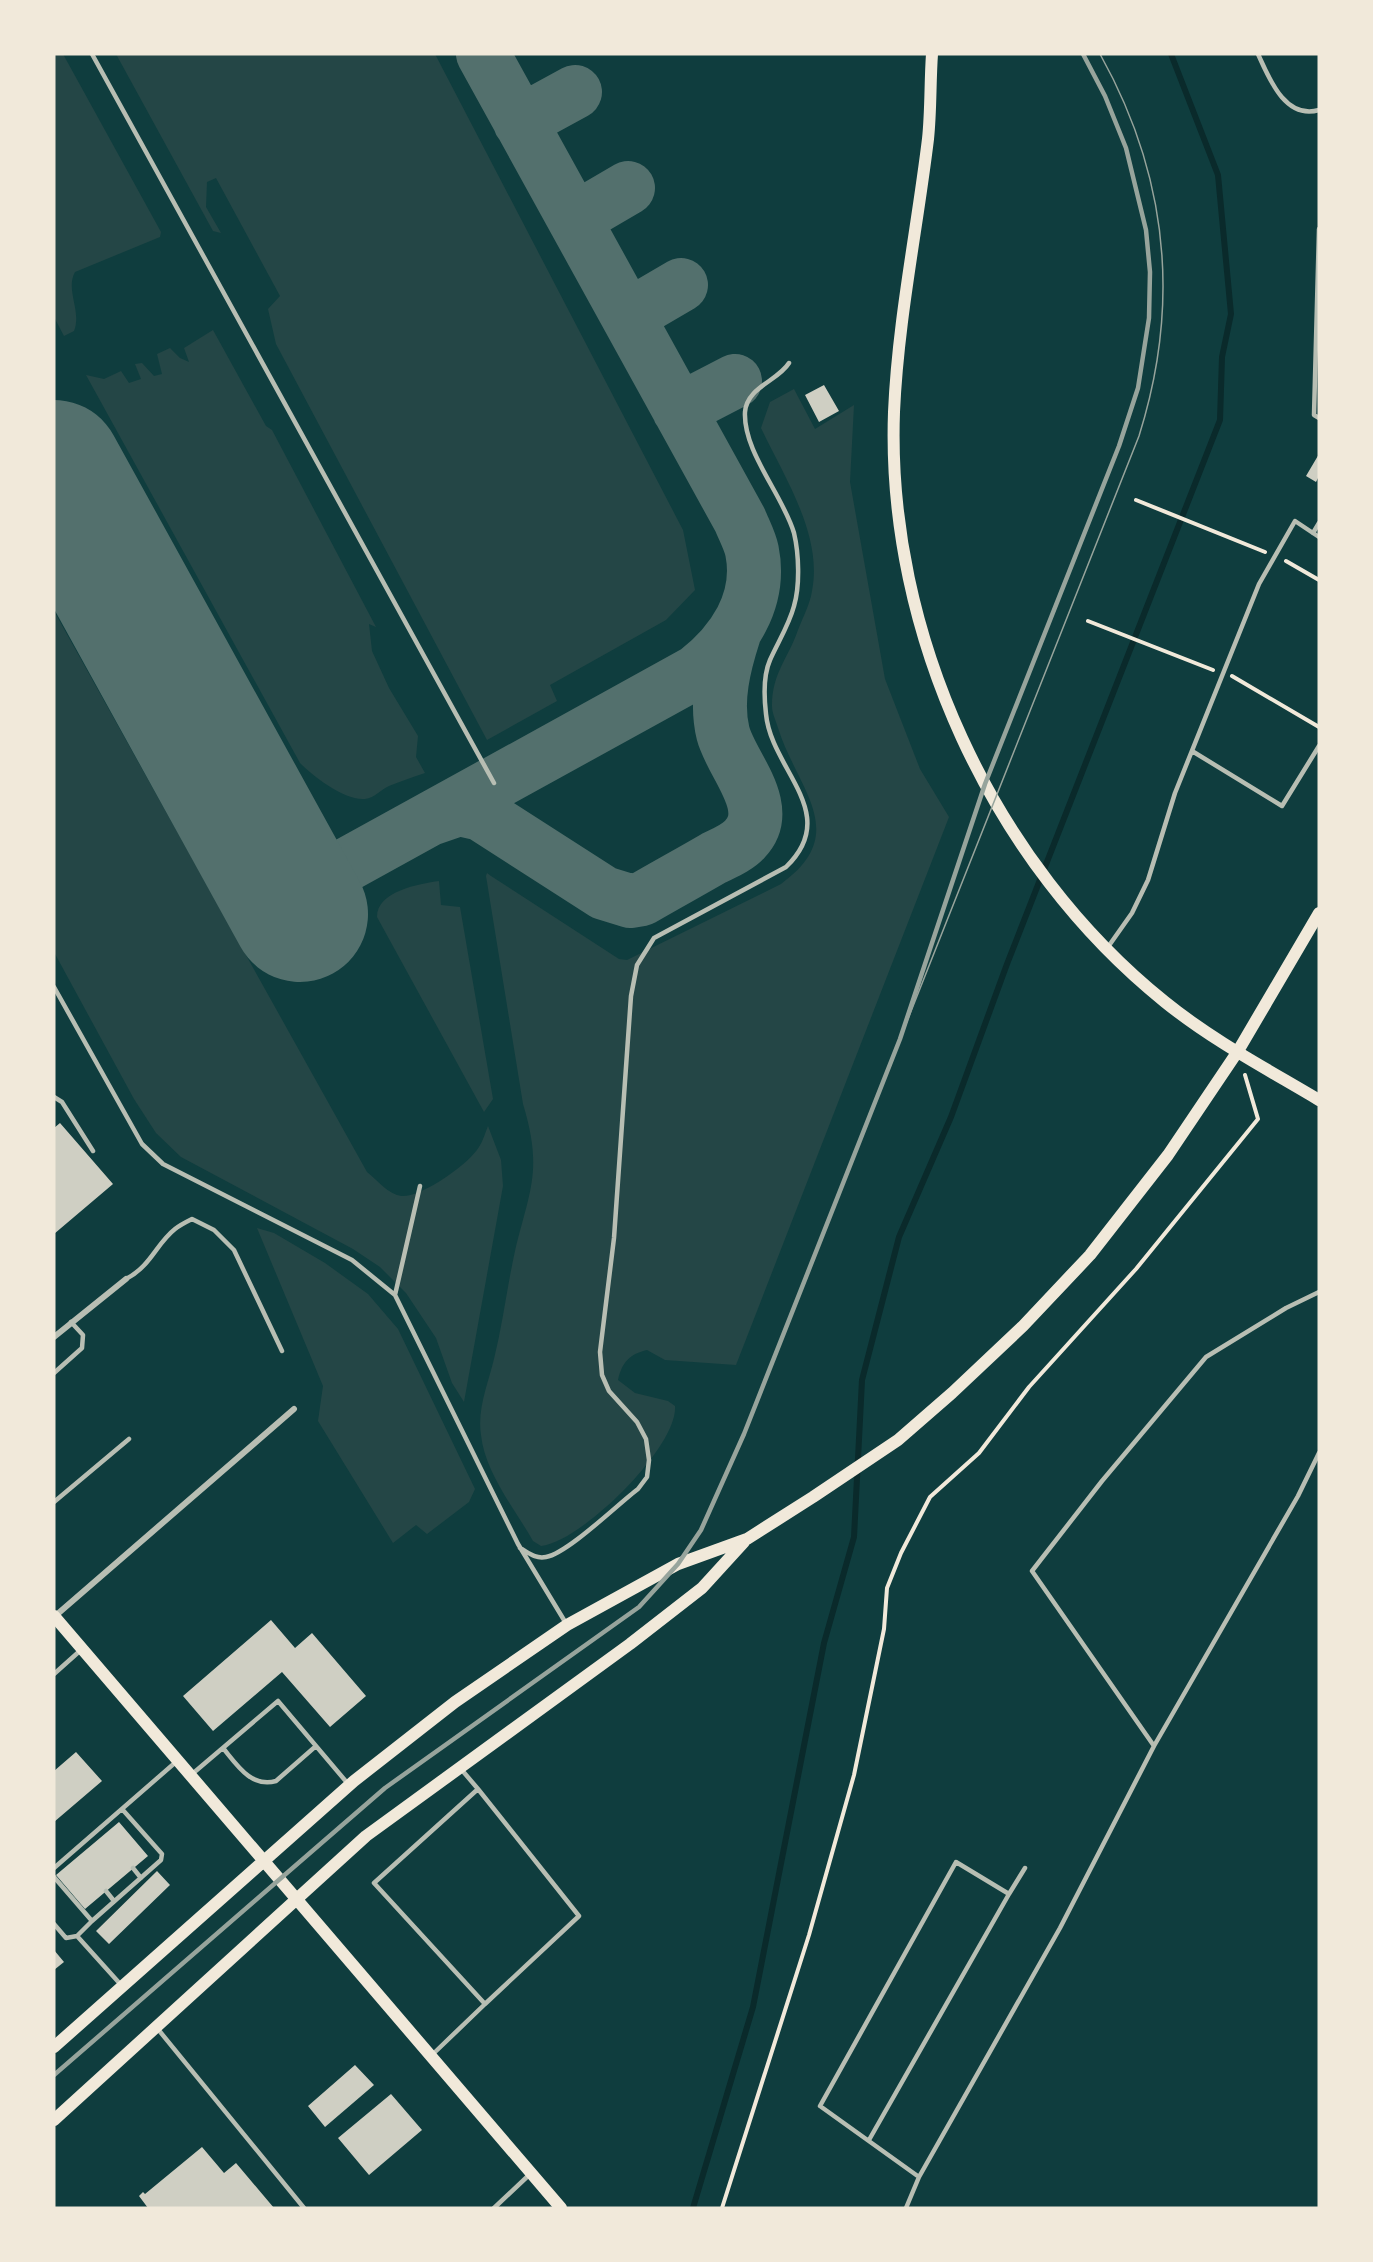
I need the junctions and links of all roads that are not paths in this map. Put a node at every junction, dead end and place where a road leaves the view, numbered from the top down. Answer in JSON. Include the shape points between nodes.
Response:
{"nodes":[{"id":1,"x":92,"y":54,"type":"edge"},
{"id":2,"x":932,"y":54,"type":"edge"},
{"id":3,"x":1258,"y":54,"type":"edge"},
{"id":4,"x":1319,"y":110,"type":"edge"},
{"id":5,"x":1319,"y":229,"type":"edge"},
{"id":6,"x":789,"y":363,"type":"dead end"},
{"id":7,"x":1319,"y":418,"type":"edge"},
{"id":8,"x":1319,"y":523,"type":"edge"},
{"id":9,"x":1313,"y":533,"type":"junction"},
{"id":10,"x":1319,"y":537,"type":"edge"},
{"id":11,"x":1319,"y":746,"type":"edge"},
{"id":12,"x":1192,"y":751,"type":"junction"},
{"id":13,"x":494,"y":783,"type":"dead end"},
{"id":14,"x":1319,"y":913,"type":"edge"},
{"id":15,"x":1106,"y":949,"type":"junction"},
{"id":16,"x":54,"y":987,"type":"edge"},
{"id":17,"x":1238,"y":1051,"type":"junction"},
{"id":18,"x":54,"y":1097,"type":"edge"},
{"id":19,"x":1319,"y":1100,"type":"edge"},
{"id":20,"x":93,"y":1151,"type":"dead end"},
{"id":21,"x":420,"y":1186,"type":"dead end"},
{"id":22,"x":126,"y":1279,"type":"joint"},
{"id":23,"x":1319,"y":1292,"type":"edge"},
{"id":24,"x":395,"y":1295,"type":"junction"},
{"id":25,"x":71,"y":1322,"type":"junction"},
{"id":26,"x":54,"y":1337,"type":"edge"},
{"id":27,"x":282,"y":1351,"type":"dead end"},
{"id":28,"x":54,"y":1373,"type":"edge"},
{"id":29,"x":294,"y":1409,"type":"dead end"},
{"id":30,"x":129,"y":1439,"type":"dead end"},
{"id":31,"x":1319,"y":1453,"type":"edge"},
{"id":32,"x":54,"y":1502,"type":"edge"},
{"id":33,"x":747,"y":1539,"type":"junction"},
{"id":34,"x":520,"y":1548,"type":"junction"},
{"id":35,"x":54,"y":1616,"type":"edge"},
{"id":36,"x":567,"y":1625,"type":"junction"},
{"id":37,"x":82,"y":1649,"type":"junction"},
{"id":38,"x":54,"y":1674,"type":"edge"},
{"id":39,"x":316,"y":1746,"type":"junction"},
{"id":40,"x":1155,"y":1746,"type":"junction"},
{"id":41,"x":223,"y":1748,"type":"junction"},
{"id":42,"x":177,"y":1761,"type":"junction"},
{"id":43,"x":459,"y":1767,"type":"junction"},
{"id":44,"x":190,"y":1776,"type":"junction"},
{"id":45,"x":350,"y":1785,"type":"junction"},
{"id":46,"x":478,"y":1789,"type":"junction"},
{"id":47,"x":122,"y":1809,"type":"junction"},
{"id":48,"x":100,"y":1828,"type":"junction"},
{"id":49,"x":105,"y":1834,"type":"dead end"},
{"id":50,"x":72,"y":1852,"type":"junction"},
{"id":51,"x":78,"y":1857,"type":"dead end"},
{"id":52,"x":263,"y":1861,"type":"junction"},
{"id":53,"x":54,"y":1868,"type":"edge"},
{"id":54,"x":133,"y":1868,"type":"dead end"},
{"id":55,"x":1025,"y":1868,"type":"dead end"},
{"id":56,"x":54,"y":1877,"type":"edge"},
{"id":57,"x":141,"y":1878,"type":"junction"},
{"id":58,"x":106,"y":1891,"type":"dead end"},
{"id":59,"x":1009,"y":1894,"type":"junction"},
{"id":60,"x":296,"y":1899,"type":"junction"},
{"id":61,"x":114,"y":1901,"type":"junction"},
{"id":62,"x":92,"y":1921,"type":"junction"},
{"id":63,"x":54,"y":1924,"type":"edge"},
{"id":64,"x":77,"y":1936,"type":"junction"},
{"id":65,"x":123,"y":1986,"type":"junction"},
{"id":66,"x":485,"y":2004,"type":"junction"},
{"id":67,"x":155,"y":2026,"type":"junction"},
{"id":68,"x":54,"y":2047,"type":"edge"},
{"id":69,"x":431,"y":2056,"type":"junction"},
{"id":70,"x":54,"y":2120,"type":"edge"},
{"id":71,"x":869,"y":2140,"type":"junction"},
{"id":72,"x":532,"y":2173,"type":"junction"},
{"id":73,"x":919,"y":2176,"type":"junction"},
{"id":74,"x":304,"y":2208,"type":"edge"},
{"id":75,"x":494,"y":2208,"type":"edge"},
{"id":76,"x":561,"y":2208,"type":"edge"},
{"id":77,"x":906,"y":2208,"type":"edge"}],
"edges":[{"from":1,"to":13,"type":"lane"},
{"from":2,"to":15,"type":"main road","via":[[928,136],[903,309],[894,410],[898,507],[914,597],[932,660],[972,759],[1004,817],[1053,889]]},
{"from":3,"to":4,"type":"lane","via":[[1283,100],[1300,111]]},
{"from":5,"to":7,"type":"lane","via":[[1314,415]]},
{"from":6,"to":34,"type":"lane","via":[[783,373],[751,396],[745,410],[747,432],[794,534],[795,604],[769,662],[764,693],[766,718],[775,745],[808,817],[806,840],[786,867],[654,938],[637,965],[631,996],[614,1238],[600,1352],[602,1375],[609,1390],[637,1422],[646,1439],[647,1477],[638,1489],[565,1548],[548,1557],[535,1557]]},
{"from":8,"to":9,"type":"lane"},
{"from":9,"to":10,"type":"lane"},
{"from":9,"to":12,"type":"lane","via":[[1295,521],[1262,578]]},
{"from":11,"to":12,"type":"lane","via":[[1282,806]]},
{"from":12,"to":15,"type":"lane","via":[[1174,793],[1149,880],[1132,913]]},
{"from":14,"to":17,"type":"main road"},
{"from":15,"to":17,"type":"main road","via":[[1192,1024]]},
{"from":16,"to":24,"type":"lane","via":[[142,1144],[163,1164],[352,1260]]},
{"from":17,"to":19,"type":"main road"},
{"from":17,"to":33,"type":"main road","via":[[1168,1155],[1090,1255],[1023,1326],[897,1440]]},
{"from":18,"to":20,"type":"lane","via":[[62,1102]]},
{"from":21,"to":24,"type":"lane"},
{"from":22,"to":25,"type":"street"},
{"from":22,"to":27,"type":"lane","via":[[152,1258],[174,1229],[192,1219],[214,1230],[234,1250]]},
{"from":23,"to":40,"type":"lane","via":[[1206,1357],[1032,1571]]},
{"from":24,"to":34,"type":"lane"},
{"from":25,"to":26,"type":"street"},
{"from":25,"to":28,"type":"lane","via":[[83,1335],[82,1348]]},
{"from":29,"to":35,"type":"street"},
{"from":30,"to":32,"type":"lane"},
{"from":31,"to":40,"type":"lane"},
{"from":33,"to":36,"type":"main road","via":[[678,1564]]},
{"from":33,"to":43,"type":"main road","via":[[702,1588]]},
{"from":34,"to":36,"type":"lane"},
{"from":35,"to":37,"type":"main road"},
{"from":36,"to":45,"type":"main road","via":[[455,1702]]},
{"from":37,"to":38,"type":"lane"},
{"from":37,"to":42,"type":"main road"},
{"from":39,"to":41,"type":"lane","via":[[269,1783],[245,1774]]},
{"from":39,"to":41,"type":"lane","via":[[278,1701]]},
{"from":39,"to":45,"type":"lane"},
{"from":40,"to":73,"type":"lane","via":[[1060,1928]]},
{"from":41,"to":44,"type":"lane"},
{"from":42,"to":44,"type":"main road"},
{"from":42,"to":47,"type":"lane"},
{"from":43,"to":46,"type":"lane"},
{"from":43,"to":60,"type":"main road","via":[[366,1836]]},
{"from":44,"to":52,"type":"main road"},
{"from":45,"to":52,"type":"main road"},
{"from":46,"to":66,"type":"lane","via":[[579,1916]]},
{"from":46,"to":66,"type":"lane","via":[[374,1883]]},
{"from":47,"to":48,"type":"lane"},
{"from":47,"to":57,"type":"lane","via":[[162,1854],[161,1860]]},
{"from":48,"to":49,"type":"lane"},
{"from":48,"to":50,"type":"lane"},
{"from":50,"to":51,"type":"lane"},
{"from":50,"to":53,"type":"lane"},
{"from":52,"to":60,"type":"main road"},
{"from":52,"to":65,"type":"main road"},
{"from":54,"to":57,"type":"lane"},
{"from":55,"to":59,"type":"lane"},
{"from":56,"to":62,"type":"lane"},
{"from":57,"to":61,"type":"lane"},
{"from":58,"to":61,"type":"lane"},
{"from":59,"to":71,"type":"lane"},
{"from":59,"to":71,"type":"lane","via":[[956,1862],[820,2106]]},
{"from":60,"to":67,"type":"main road"},
{"from":60,"to":69,"type":"main road"},
{"from":61,"to":62,"type":"lane"},
{"from":62,"to":64,"type":"lane"},
{"from":63,"to":64,"type":"lane","via":[[66,1938]]},
{"from":64,"to":65,"type":"lane"},
{"from":65,"to":68,"type":"main road"},
{"from":66,"to":69,"type":"lane"},
{"from":67,"to":70,"type":"main road"},
{"from":67,"to":74,"type":"lane"},
{"from":69,"to":72,"type":"main road"},
{"from":71,"to":73,"type":"lane"},
{"from":72,"to":75,"type":"lane"},
{"from":72,"to":76,"type":"main road"},
{"from":73,"to":77,"type":"lane"}]}
